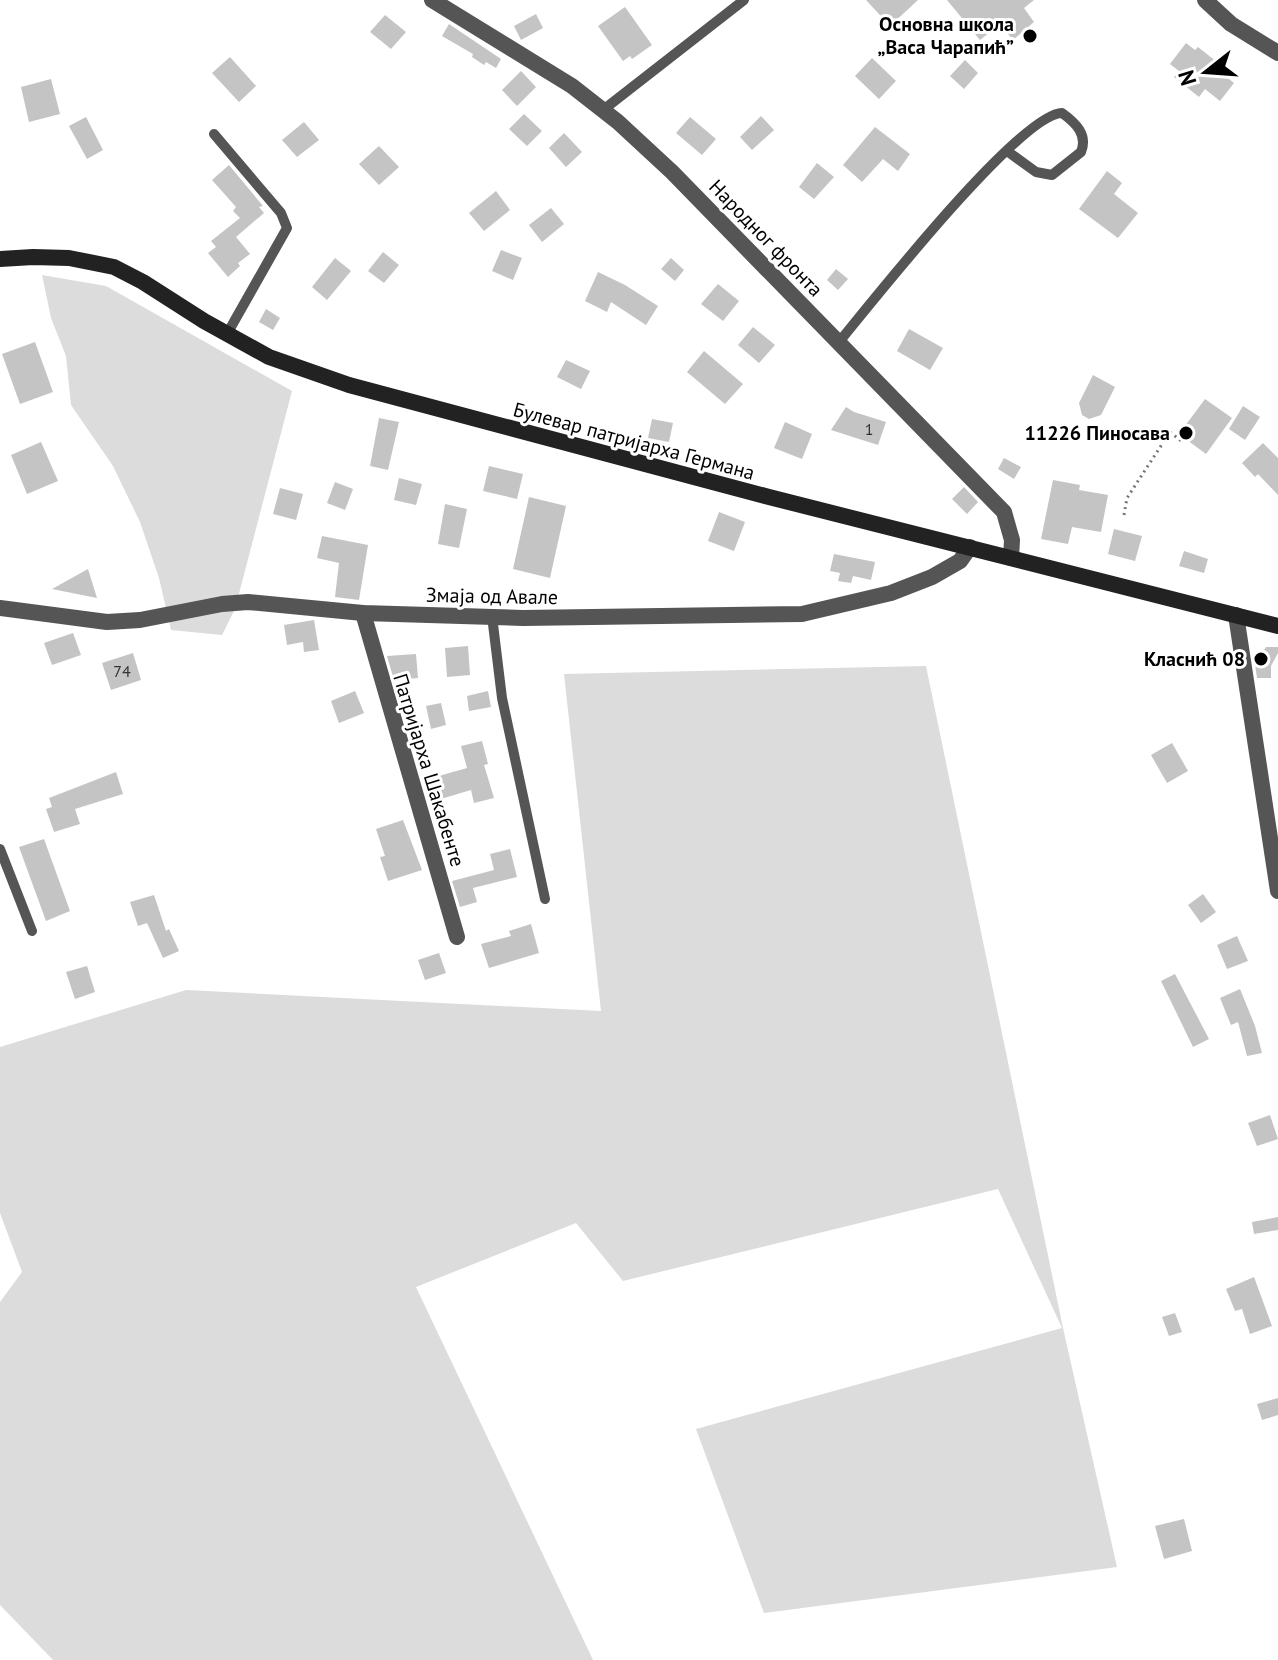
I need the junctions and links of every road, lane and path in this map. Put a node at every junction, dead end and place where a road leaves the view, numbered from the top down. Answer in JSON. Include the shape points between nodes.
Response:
{"nodes":[{"id":1,"x":432,"y":0,"type":"edge"},
{"id":2,"x":744,"y":0,"type":"edge"},
{"id":3,"x":1205,"y":0,"type":"edge"},
{"id":4,"x":1278,"y":53,"type":"edge"},
{"id":5,"x":603,"y":110,"type":"junction"},
{"id":6,"x":214,"y":134,"type":"dead end"},
{"id":7,"x":1007,"y":151,"type":"junction"},
{"id":8,"x":0,"y":259,"type":"edge"},
{"id":9,"x":227,"y":334,"type":"junction"},
{"id":10,"x":839,"y":342,"type":"junction"},
{"id":11,"x":1183,"y":436,"type":"dead end"},
{"id":12,"x":1124,"y":515,"type":"dead end"},
{"id":13,"x":970,"y":547,"type":"junction"},
{"id":14,"x":1011,"y":558,"type":"junction"},
{"id":15,"x":0,"y":608,"type":"edge"},
{"id":16,"x":363,"y":613,"type":"junction"},
{"id":17,"x":1236,"y":615,"type":"junction"},
{"id":18,"x":492,"y":616,"type":"junction"},
{"id":19,"x":1278,"y":626,"type":"edge"},
{"id":20,"x":0,"y":849,"type":"edge"},
{"id":21,"x":1278,"y":891,"type":"edge"},
{"id":22,"x":545,"y":899,"type":"dead end"},
{"id":23,"x":32,"y":931,"type":"dead end"},
{"id":24,"x":457,"y":937,"type":"dead end"}],
"edges":[{"from":1,"to":5,"type":"street","name":"Народног фронта"},
{"from":2,"to":5,"type":"lane"},
{"from":3,"to":4,"type":"street","via":[[1231,24]]},
{"from":5,"to":10,"type":"street","name":"Народног фронта","via":[[672,172]]},
{"from":6,"to":9,"type":"lane","via":[[281,213],[287,228]]},
{"from":7,"to":7,"type":"lane","via":[[1053,114],[1066,116],[1083,137],[1081,152],[1052,175],[1036,172]]},
{"from":7,"to":10,"type":"lane","via":[[940,219]]},
{"from":8,"to":9,"type":"main road","name":"Булевар патријарха Германа","via":[[47,256],[101,263],[143,282]]},
{"from":9,"to":13,"type":"main road","name":"Булевар патријарха Германа","via":[[277,360],[349,385]]},
{"from":10,"to":14,"type":"street","name":"Народног фронта","via":[[1004,512]]},
{"from":11,"to":12,"type":"path","via":[[1180,440],[1170,432],[1127,498]]},
{"from":13,"to":14,"type":"main road","name":"Булевар патријарха Германа"},
{"from":13,"to":18,"type":"street","name":"Змаја од Авале","via":[[960,561],[932,577],[891,593],[802,614]]},
{"from":14,"to":17,"type":"main road","name":"Булевар патријарха Германа"},
{"from":15,"to":16,"type":"street","name":"Змаја од Авале","via":[[107,622],[248,602]]},
{"from":16,"to":18,"type":"street","name":"Змаја од Авале"},
{"from":16,"to":24,"type":"street","name":"Патријарха Шакабенте"},
{"from":17,"to":19,"type":"main road","name":"Булевар патријарха Германа"},
{"from":17,"to":21,"type":"street"},
{"from":18,"to":22,"type":"lane","via":[[502,698]]},
{"from":20,"to":23,"type":"lane"}]}
